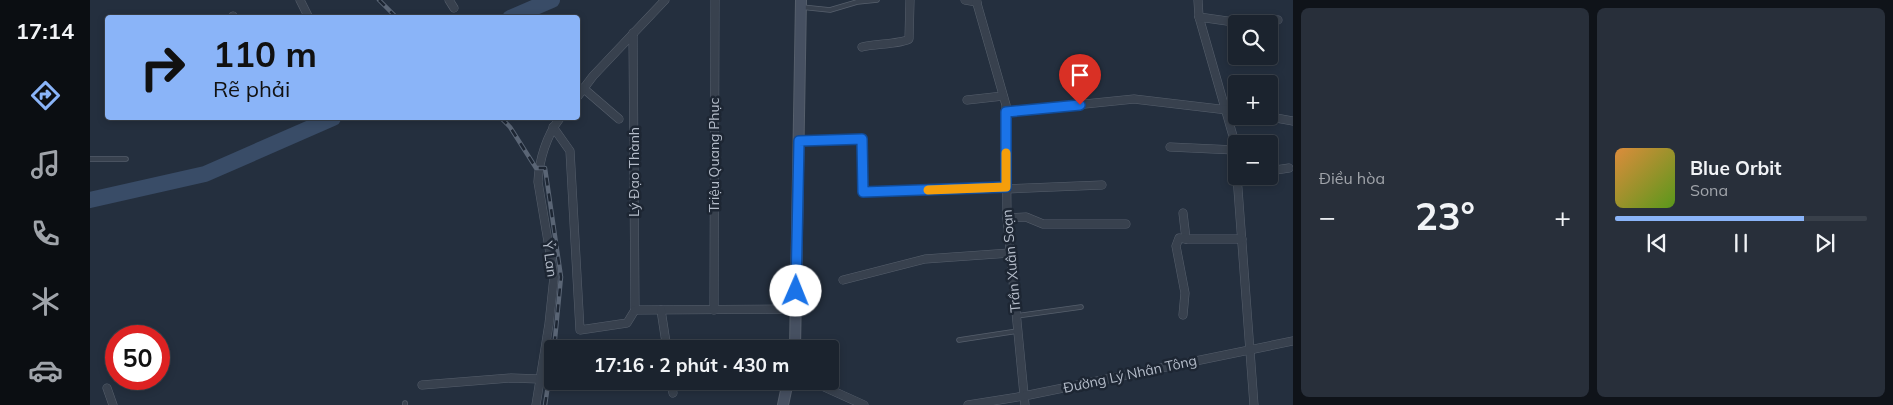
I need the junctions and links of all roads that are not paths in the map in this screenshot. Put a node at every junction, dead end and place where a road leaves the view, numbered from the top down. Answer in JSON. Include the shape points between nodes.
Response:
{"nodes":[{"id":1,"x":300,"y":0,"type":"edge"},
{"id":2,"x":449,"y":0,"type":"edge"},
{"id":3,"x":665,"y":0,"type":"edge"},
{"id":4,"x":714,"y":0,"type":"edge"},
{"id":5,"x":877,"y":0,"type":"edge"},
{"id":6,"x":910,"y":0,"type":"edge"},
{"id":7,"x":966,"y":0,"type":"edge"},
{"id":8,"x":1198,"y":0,"type":"edge"},
{"id":9,"x":976,"y":1,"type":"edge"},
{"id":10,"x":801,"y":4,"type":"edge"},
{"id":11,"x":454,"y":8,"type":"dead end"},
{"id":12,"x":308,"y":15,"type":"edge"},
{"id":13,"x":1199,"y":17,"type":"junction"},
{"id":14,"x":1228,"y":21,"type":"edge"},
{"id":15,"x":633,"y":33,"type":"junction"},
{"id":16,"x":862,"y":47,"type":"dead end"},
{"id":17,"x":583,"y":88,"type":"junction"},
{"id":18,"x":580,"y":93,"type":"edge"},
{"id":19,"x":1003,"y":96,"type":"junction"},
{"id":20,"x":967,"y":100,"type":"dead end"},
{"id":21,"x":1226,"y":110,"type":"junction"},
{"id":22,"x":1006,"y":112,"type":"junction"},
{"id":23,"x":1278,"y":118,"type":"edge"},
{"id":24,"x":619,"y":119,"type":"dead end"},
{"id":25,"x":558,"y":120,"type":"edge"},
{"id":26,"x":1293,"y":121,"type":"edge"},
{"id":27,"x":553,"y":127,"type":"junction"},
{"id":28,"x":1232,"y":135,"type":"edge"},
{"id":29,"x":799,"y":141,"type":"junction"},
{"id":30,"x":1170,"y":147,"type":"dead end"},
{"id":31,"x":1228,"y":150,"type":"edge"},
{"id":32,"x":126,"y":159,"type":"dead end"},
{"id":33,"x":90,"y":160,"type":"edge"},
{"id":34,"x":1289,"y":168,"type":"dead end"},
{"id":35,"x":1278,"y":170,"type":"edge"},
{"id":36,"x":1102,"y":185,"type":"dead end"},
{"id":37,"x":1238,"y":185,"type":"edge"},
{"id":38,"x":1006,"y":188,"type":"junction"},
{"id":39,"x":1183,"y":212,"type":"dead end"},
{"id":40,"x":1006,"y":218,"type":"junction"},
{"id":41,"x":1126,"y":224,"type":"dead end"},
{"id":42,"x":1186,"y":239,"type":"junction"},
{"id":43,"x":1242,"y":239,"type":"junction"},
{"id":44,"x":1010,"y":253,"type":"junction"},
{"id":45,"x":843,"y":280,"type":"dead end"},
{"id":46,"x":1081,"y":307,"type":"dead end"},
{"id":47,"x":796,"y":309,"type":"junction"},
{"id":48,"x":635,"y":310,"type":"junction"},
{"id":49,"x":661,"y":310,"type":"junction"},
{"id":50,"x":714,"y":310,"type":"junction"},
{"id":51,"x":1183,"y":315,"type":"dead end"},
{"id":52,"x":1016,"y":316,"type":"junction"},
{"id":53,"x":1018,"y":331,"type":"junction"},
{"id":54,"x":666,"y":340,"type":"edge"},
{"id":55,"x":795,"y":340,"type":"edge"},
{"id":56,"x":959,"y":340,"type":"dead end"},
{"id":57,"x":1293,"y":341,"type":"edge"},
{"id":58,"x":1249,"y":349,"type":"junction"},
{"id":59,"x":540,"y":379,"type":"junction"},
{"id":60,"x":422,"y":385,"type":"dead end"},
{"id":61,"x":108,"y":390,"type":"edge"},
{"id":62,"x":672,"y":390,"type":"edge"},
{"id":63,"x":786,"y":390,"type":"edge"},
{"id":64,"x":831,"y":390,"type":"edge"},
{"id":65,"x":673,"y":394,"type":"dead end"},
{"id":66,"x":1024,"y":396,"type":"junction"},
{"id":67,"x":113,"y":405,"type":"edge"},
{"id":68,"x":536,"y":405,"type":"edge"},
{"id":69,"x":783,"y":405,"type":"edge"},
{"id":70,"x":864,"y":405,"type":"edge"},
{"id":71,"x":968,"y":405,"type":"edge"},
{"id":72,"x":1024,"y":405,"type":"edge"},
{"id":73,"x":1254,"y":405,"type":"edge"}],
"edges":[{"from":1,"to":12,"type":"street"},
{"from":2,"to":11,"type":"street"},
{"from":3,"to":15,"type":"street"},
{"from":4,"to":50,"type":"street","name":"Triệu Quang Phục"},
{"from":5,"to":10,"type":"lane","via":[[830,10]]},
{"from":6,"to":16,"type":"street","via":[[909,39]]},
{"from":7,"to":9,"type":"street"},
{"from":8,"to":13,"type":"street"},
{"from":9,"to":19,"type":"street","name":"Trần Xuân Soạn"},
{"from":10,"to":29,"type":"main road"},
{"from":13,"to":14,"type":"street"},
{"from":13,"to":21,"type":"street"},
{"from":15,"to":17,"type":"street"},
{"from":15,"to":48,"type":"street","name":"Lý Đạo Thành"},
{"from":17,"to":18,"type":"street"},
{"from":17,"to":24,"type":"street"},
{"from":19,"to":20,"type":"street"},
{"from":19,"to":22,"type":"street","name":"Trần Xuân Soạn"},
{"from":21,"to":22,"type":"street","via":[[1134,99]]},
{"from":21,"to":28,"type":"street"},
{"from":22,"to":38,"type":"street","name":"Trần Xuân Soạn"},
{"from":23,"to":26,"type":"street"},
{"from":25,"to":27,"type":"street","name":"Ỷ Lan"},
{"from":27,"to":48,"type":"street","via":[[570,151],[580,330],[622,325]]},
{"from":27,"to":59,"type":"street","name":"Ỷ Lan","via":[[540,160],[538,175],[554,277]]},
{"from":29,"to":38,"type":"street","via":[[862,139],[863,192]]},
{"from":29,"to":47,"type":"main road"},
{"from":30,"to":31,"type":"street"},
{"from":32,"to":33,"type":"lane"},
{"from":34,"to":35,"type":"street"},
{"from":36,"to":38,"type":"street"},
{"from":37,"to":43,"type":"street"},
{"from":38,"to":40,"type":"street","name":"Trần Xuân Soạn"},
{"from":39,"to":42,"type":"street"},
{"from":40,"to":41,"type":"street","via":[[1030,218],[1042,224]]},
{"from":40,"to":44,"type":"street","name":"Trần Xuân Soạn"},
{"from":42,"to":43,"type":"street"},
{"from":42,"to":51,"type":"street","via":[[1179,238],[1176,246],[1184,286]]},
{"from":43,"to":58,"type":"street"},
{"from":44,"to":45,"type":"street","via":[[924,259]]},
{"from":44,"to":52,"type":"street","name":"Trần Xuân Soạn"},
{"from":46,"to":52,"type":"lane"},
{"from":47,"to":50,"type":"street"},
{"from":47,"to":55,"type":"main road"},
{"from":48,"to":49,"type":"street"},
{"from":49,"to":50,"type":"street"},
{"from":49,"to":54,"type":"street"},
{"from":52,"to":53,"type":"street","name":"Trần Xuân Soạn"},
{"from":53,"to":56,"type":"lane"},
{"from":53,"to":66,"type":"street","name":"Trần Xuân Soạn"},
{"from":57,"to":58,"type":"street","name":"Đường Lý Nhân Tông"},
{"from":58,"to":66,"type":"street","name":"Đường Lý Nhân Tông"},
{"from":58,"to":73,"type":"street"},
{"from":59,"to":60,"type":"street"},
{"from":59,"to":68,"type":"street","name":"Ỷ Lan"},
{"from":61,"to":67,"type":"street"},
{"from":62,"to":65,"type":"street"},
{"from":63,"to":69,"type":"main road"},
{"from":64,"to":70,"type":"street"},
{"from":66,"to":71,"type":"street","name":"Đường Lý Nhân Tông"},
{"from":66,"to":72,"type":"street","name":"Trần Xuân Soạn"}]}
